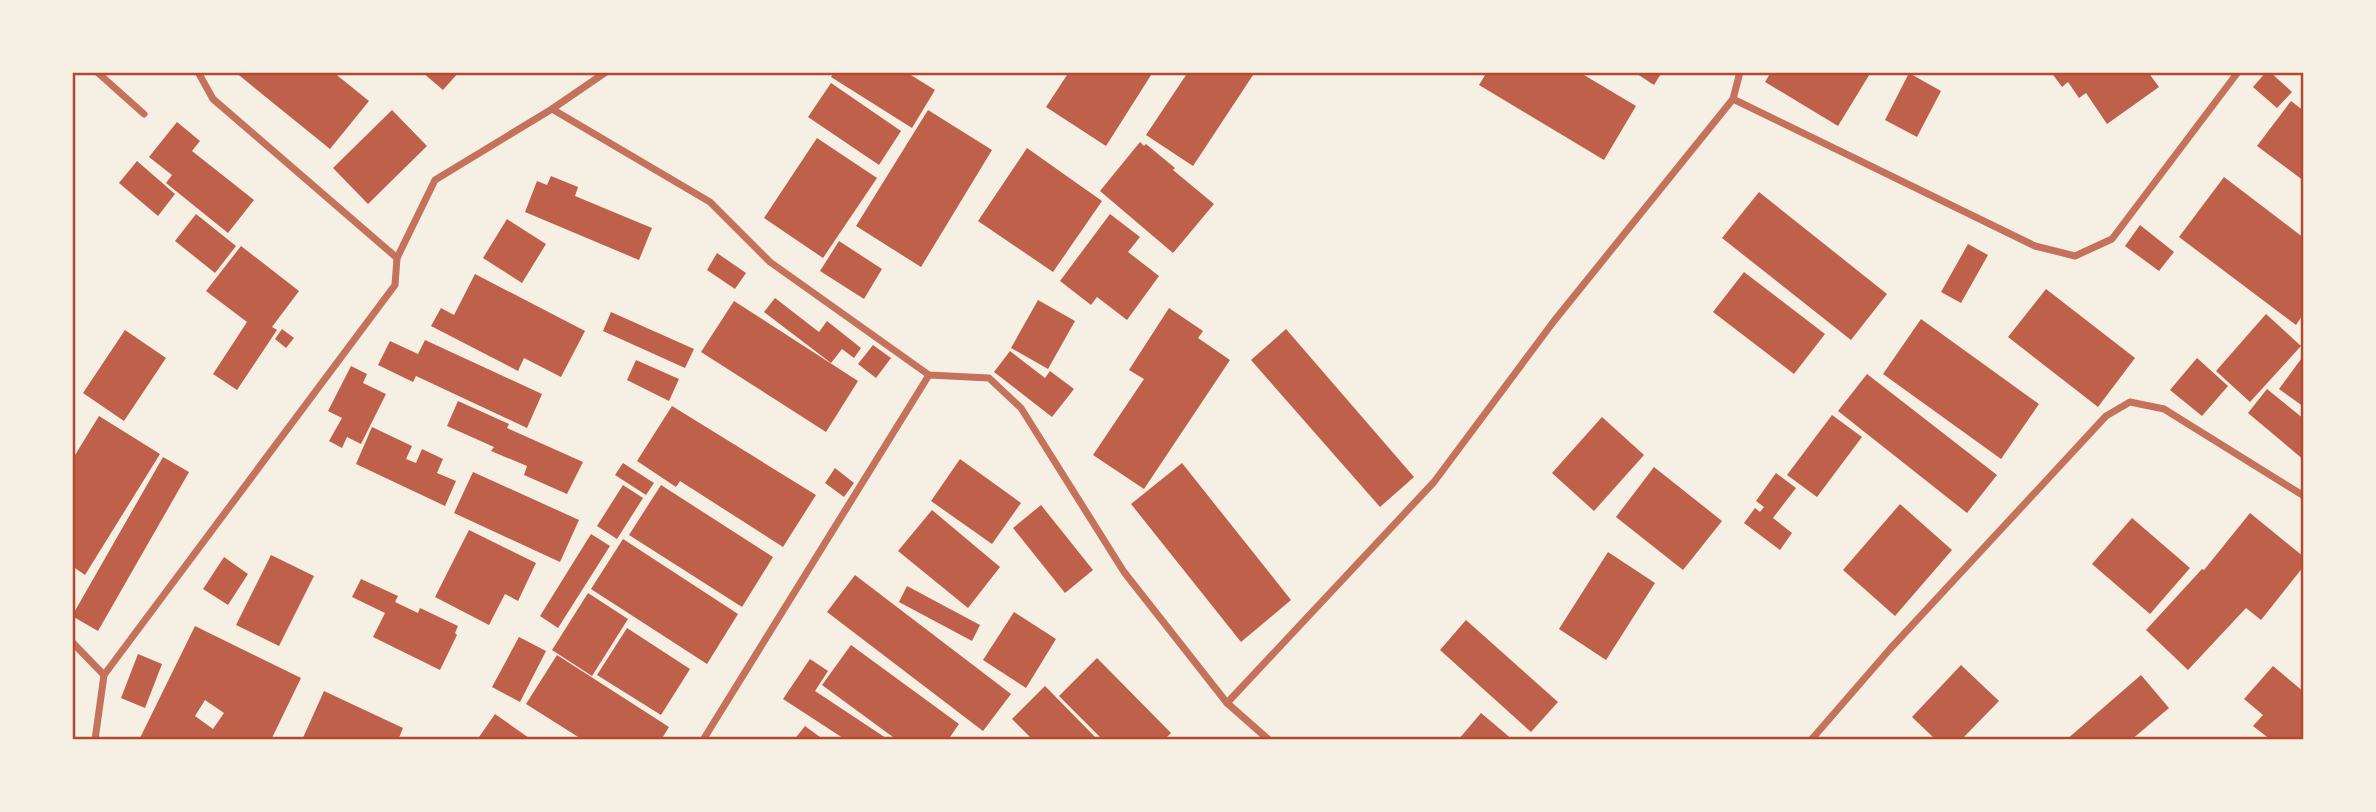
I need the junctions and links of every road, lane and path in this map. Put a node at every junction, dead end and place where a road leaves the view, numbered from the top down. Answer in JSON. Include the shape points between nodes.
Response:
{"nodes":[{"id":1,"x":97,"y":72,"type":"edge"},
{"id":2,"x":198,"y":72,"type":"edge"},
{"id":3,"x":606,"y":72,"type":"edge"},
{"id":4,"x":1740,"y":72,"type":"edge"},
{"id":5,"x":2238,"y":72,"type":"edge"},
{"id":6,"x":1733,"y":99,"type":"junction"},
{"id":7,"x":552,"y":109,"type":"junction"},
{"id":8,"x":144,"y":114,"type":"dead end"},
{"id":9,"x":397,"y":258,"type":"junction"},
{"id":10,"x":929,"y":375,"type":"junction"},
{"id":11,"x":2304,"y":496,"type":"edge"},
{"id":12,"x":72,"y":642,"type":"edge"},
{"id":13,"x":104,"y":675,"type":"junction"},
{"id":14,"x":1227,"y":703,"type":"junction"},
{"id":15,"x":1265,"y":738,"type":"edge"},
{"id":16,"x":94,"y":740,"type":"edge"},
{"id":17,"x":703,"y":740,"type":"edge"},
{"id":18,"x":1811,"y":740,"type":"edge"}],
"edges":[{"from":1,"to":8,"type":"street"},
{"from":2,"to":9,"type":"street","via":[[213,99]]},
{"from":3,"to":7,"type":"street"},
{"from":4,"to":6,"type":"street"},
{"from":5,"to":6,"type":"street","via":[[2112,239],[2075,256],[2035,246]]},
{"from":6,"to":14,"type":"street","via":[[1555,321],[1434,482]]},
{"from":7,"to":9,"type":"street","via":[[435,180]]},
{"from":7,"to":10,"type":"street","via":[[710,202],[770,261]]},
{"from":9,"to":13,"type":"street","via":[[395,285]]},
{"from":10,"to":14,"type":"street","via":[[989,377],[1021,408],[1124,572]]},
{"from":10,"to":17,"type":"street"},
{"from":11,"to":18,"type":"street","via":[[2164,409],[2130,402],[2106,416]]},
{"from":12,"to":13,"type":"street"},
{"from":13,"to":16,"type":"street"},
{"from":14,"to":15,"type":"street"}]}
